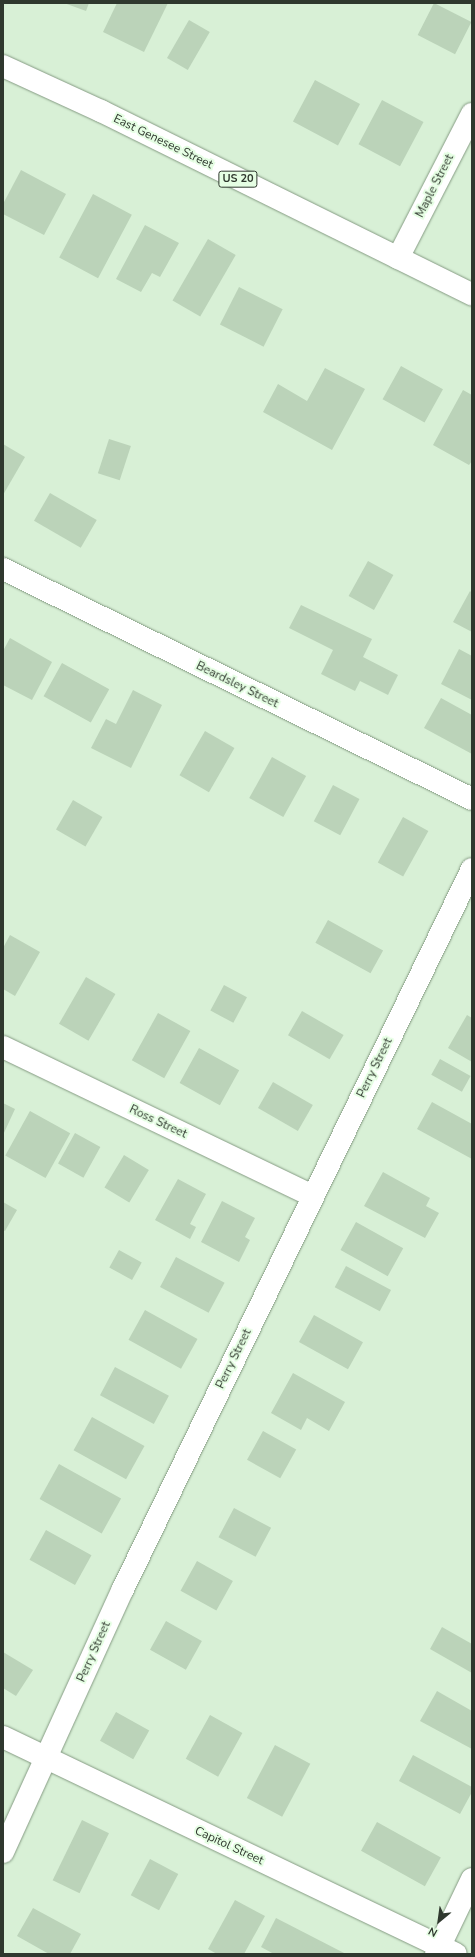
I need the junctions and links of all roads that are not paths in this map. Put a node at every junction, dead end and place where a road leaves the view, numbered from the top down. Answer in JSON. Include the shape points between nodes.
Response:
{"nodes":[{"id":1,"x":3,"y":66,"type":"edge"},
{"id":2,"x":472,"y":114,"type":"edge"},
{"id":3,"x":398,"y":258,"type":"junction"},
{"id":4,"x":472,"y":294,"type":"edge"},
{"id":5,"x":3,"y":569,"type":"edge"},
{"id":6,"x":472,"y":799,"type":"edge"},
{"id":7,"x":472,"y":869,"type":"edge"},
{"id":8,"x":3,"y":1047,"type":"edge"},
{"id":9,"x":313,"y":1196,"type":"junction"},
{"id":10,"x":3,"y":1737,"type":"edge"},
{"id":11,"x":47,"y":1758,"type":"junction"},
{"id":12,"x":3,"y":1852,"type":"edge"},
{"id":13,"x":472,"y":1879,"type":"edge"},
{"id":14,"x":444,"y":1952,"type":"edge"}],
"edges":[{"from":1,"to":3,"type":"main road","name":"East Genesee Street","number":"US 20","via":[[101,111]]},
{"from":2,"to":3,"type":"main road","name":"Maple Street"},
{"from":3,"to":4,"type":"main road","name":"East Genesee Street","number":"US 20"},
{"from":5,"to":6,"type":"main road","name":"Beardsley Street"},
{"from":7,"to":9,"type":"main road","name":"Perry Street"},
{"from":8,"to":9,"type":"main road","name":"Ross Street"},
{"from":9,"to":11,"type":"main road","name":"Perry Street","via":[[126,1582]]},
{"from":10,"to":11,"type":"main road","name":"Capitol Street"},
{"from":11,"to":12,"type":"main road","name":"Perry Street"},
{"from":11,"to":14,"type":"main road","name":"Capitol Street"},
{"from":13,"to":14,"type":"main road"}]}
